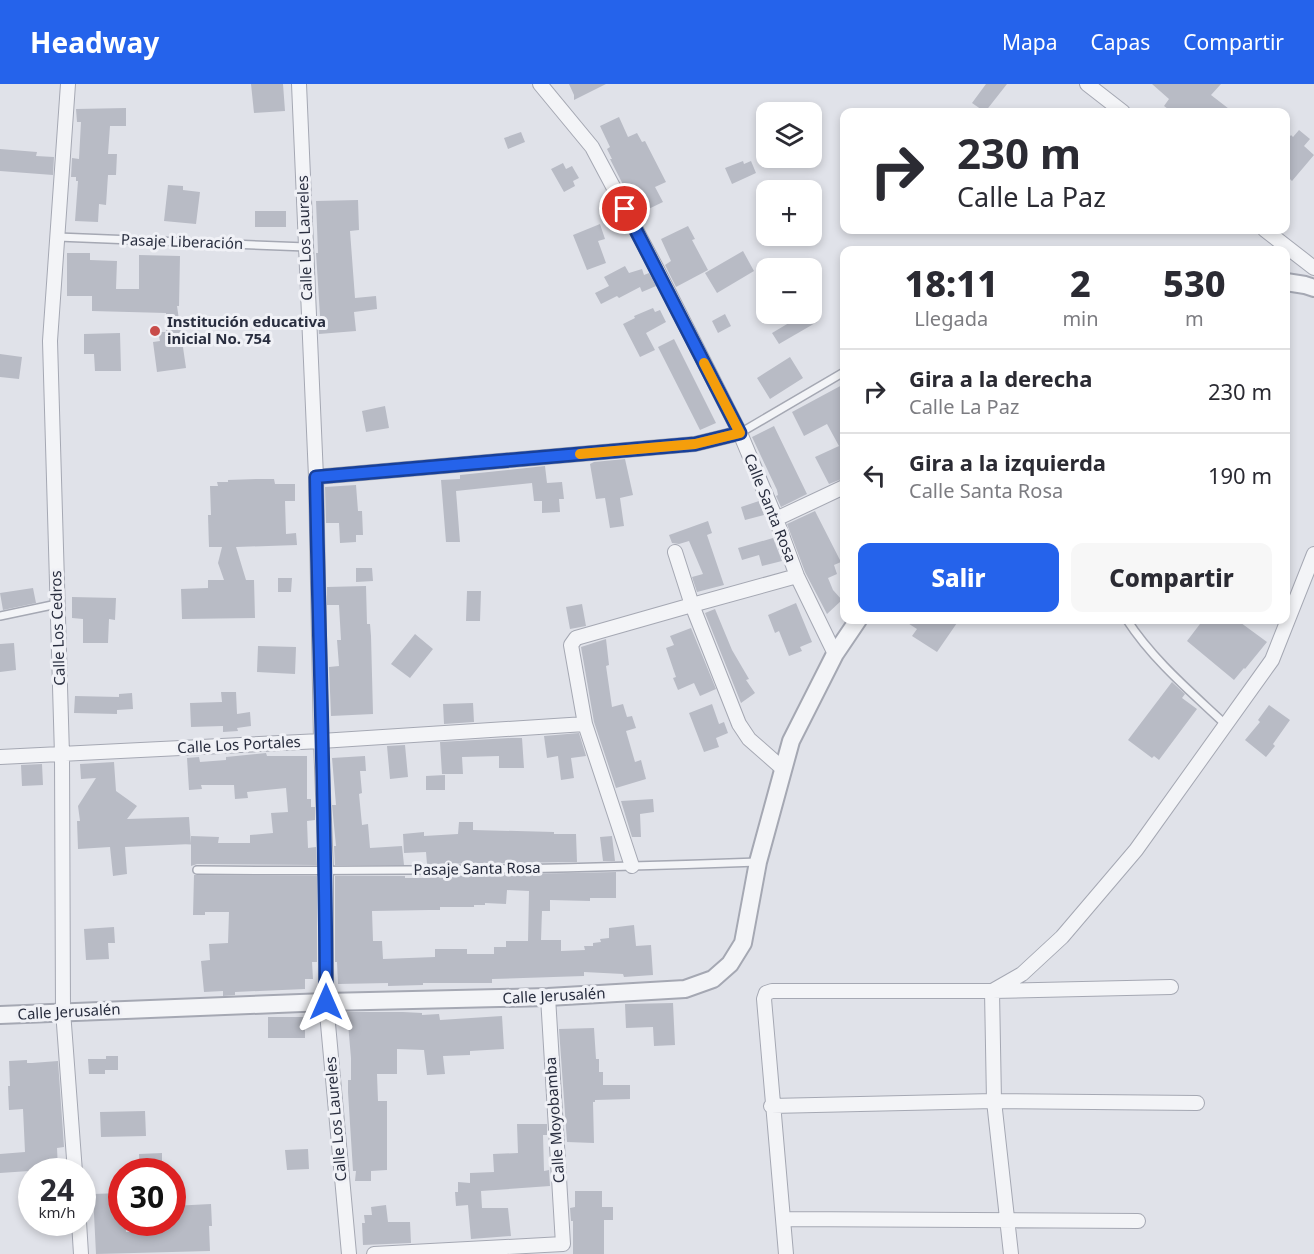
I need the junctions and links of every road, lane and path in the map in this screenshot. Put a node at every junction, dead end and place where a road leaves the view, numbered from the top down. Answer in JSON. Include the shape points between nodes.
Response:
{"nodes":[{"id":1,"x":68,"y":84,"type":"edge"},
{"id":2,"x":299,"y":84,"type":"edge"},
{"id":3,"x":540,"y":84,"type":"edge"},
{"id":4,"x":1087,"y":84,"type":"edge"},
{"id":5,"x":1118,"y":108,"type":"edge"},
{"id":6,"x":1270,"y":234,"type":"edge"},
{"id":7,"x":58,"y":237,"type":"junction"},
{"id":8,"x":1285,"y":246,"type":"edge"},
{"id":9,"x":306,"y":247,"type":"junction"},
{"id":10,"x":1290,"y":250,"type":"edge"},
{"id":11,"x":1313,"y":268,"type":"edge"},
{"id":12,"x":1290,"y":283,"type":"edge"},
{"id":13,"x":1310,"y":286,"type":"edge"},
{"id":14,"x":840,"y":374,"type":"edge"},
{"id":15,"x":740,"y":433,"type":"junction"},
{"id":16,"x":316,"y":477,"type":"junction"},
{"id":17,"x":840,"y":489,"type":"edge"},
{"id":18,"x":776,"y":519,"type":"junction"},
{"id":19,"x":675,"y":552,"type":"dead end"},
{"id":20,"x":1314,"y":554,"type":"edge"},
{"id":21,"x":797,"y":576,"type":"junction"},
{"id":22,"x":57,"y":604,"type":"junction"},
{"id":23,"x":692,"y":605,"type":"junction"},
{"id":24,"x":1290,"y":615,"type":"edge"},
{"id":25,"x":0,"y":616,"type":"edge"},
{"id":26,"x":855,"y":624,"type":"edge"},
{"id":27,"x":1130,"y":624,"type":"edge"},
{"id":28,"x":1286,"y":624,"type":"edge"},
{"id":29,"x":835,"y":654,"type":"junction"},
{"id":30,"x":585,"y":723,"type":"junction"},
{"id":31,"x":1225,"y":724,"type":"junction"},
{"id":32,"x":321,"y":741,"type":"junction"},
{"id":33,"x":62,"y":755,"type":"junction"},
{"id":34,"x":0,"y":757,"type":"edge"},
{"id":35,"x":782,"y":768,"type":"junction"},
{"id":36,"x":758,"y":862,"type":"junction"},
{"id":37,"x":632,"y":866,"type":"junction"},
{"id":38,"x":197,"y":870,"type":"dead end"},
{"id":39,"x":326,"y":872,"type":"junction"},
{"id":40,"x":1171,"y":987,"type":"dead end"},
{"id":41,"x":992,"y":991,"type":"junction"},
{"id":42,"x":548,"y":997,"type":"junction"},
{"id":43,"x":326,"y":1002,"type":"junction"},
{"id":44,"x":63,"y":1011,"type":"junction"},
{"id":45,"x":0,"y":1015,"type":"edge"},
{"id":46,"x":994,"y":1101,"type":"junction"},
{"id":47,"x":1197,"y":1103,"type":"dead end"},
{"id":48,"x":771,"y":1106,"type":"junction"},
{"id":49,"x":74,"y":1158,"type":"edge"},
{"id":50,"x":783,"y":1220,"type":"junction"},
{"id":51,"x":1007,"y":1220,"type":"junction"},
{"id":52,"x":1138,"y":1221,"type":"dead end"},
{"id":53,"x":80,"y":1236,"type":"edge"},
{"id":54,"x":564,"y":1249,"type":"edge"},
{"id":55,"x":81,"y":1254,"type":"edge"},
{"id":56,"x":349,"y":1254,"type":"edge"},
{"id":57,"x":374,"y":1254,"type":"edge"},
{"id":58,"x":786,"y":1254,"type":"edge"},
{"id":59,"x":1011,"y":1254,"type":"edge"}],
"edges":[{"from":1,"to":7,"type":"street","name":"Calle Los Cedros"},
{"from":2,"to":9,"type":"street","name":"Calle Los Laureles"},
{"from":3,"to":15,"type":"street","name":"Calle Santa Rosa","via":[[592,147]]},
{"from":4,"to":5,"type":"street"},
{"from":6,"to":8,"type":"street"},
{"from":7,"to":9,"type":"lane","name":"Pasaje Liberación"},
{"from":7,"to":22,"type":"street","name":"Calle Los Cedros","via":[[50,341]]},
{"from":9,"to":16,"type":"street","name":"Calle Los Laureles"},
{"from":10,"to":11,"type":"street"},
{"from":11,"to":13,"type":"street"},
{"from":12,"to":13,"type":"street"},
{"from":14,"to":15,"type":"lane"},
{"from":15,"to":16,"type":"street","via":[[695,444]]},
{"from":15,"to":18,"type":"street","name":"Calle Santa Rosa"},
{"from":16,"to":32,"type":"street","name":"Calle Los Laureles"},
{"from":17,"to":18,"type":"street"},
{"from":18,"to":21,"type":"street","name":"Calle Santa Rosa"},
{"from":19,"to":23,"type":"street"},
{"from":20,"to":24,"type":"street"},
{"from":21,"to":23,"type":"street"},
{"from":21,"to":29,"type":"street","name":"Calle Santa Rosa"},
{"from":22,"to":25,"type":"lane"},
{"from":22,"to":33,"type":"street","name":"Calle Los Cedros"},
{"from":23,"to":30,"type":"street","via":[[572,641]]},
{"from":23,"to":35,"type":"street","via":[[739,724],[749,739]]},
{"from":26,"to":29,"type":"street","name":"Calle Jerusalén"},
{"from":27,"to":31,"type":"lane","via":[[1164,666]]},
{"from":28,"to":31,"type":"street","via":[[1272,660]]},
{"from":29,"to":35,"type":"street","name":"Calle Jerusalén","via":[[791,741]]},
{"from":30,"to":32,"type":"street","name":"Calle Los Portales"},
{"from":30,"to":37,"type":"street"},
{"from":31,"to":41,"type":"street","via":[[1136,850],[1062,937],[1022,974]]},
{"from":32,"to":33,"type":"street","name":"Calle Los Portales"},
{"from":32,"to":39,"type":"street","name":"Calle Los Laureles"},
{"from":33,"to":34,"type":"street","name":"Calle Los Portales"},
{"from":33,"to":44,"type":"street","name":"Calle Los Cedros"},
{"from":35,"to":36,"type":"street","name":"Calle Jerusalén"},
{"from":36,"to":37,"type":"lane","name":"Pasaje Santa Rosa"},
{"from":36,"to":42,"type":"street","name":"Calle Jerusalén","via":[[743,943],[730,964],[713,979],[685,989]]},
{"from":37,"to":39,"type":"lane","name":"Pasaje Santa Rosa"},
{"from":38,"to":39,"type":"lane","name":"Pasaje Santa Rosa"},
{"from":39,"to":43,"type":"street","name":"Calle Los Laureles"},
{"from":40,"to":41,"type":"street"},
{"from":41,"to":46,"type":"street"},
{"from":41,"to":48,"type":"street","via":[[766,993]]},
{"from":42,"to":43,"type":"street","name":"Calle Jerusalén"},
{"from":42,"to":54,"type":"street","name":"Calle Moyobamba"},
{"from":43,"to":44,"type":"street","name":"Calle Jerusalén"},
{"from":43,"to":56,"type":"street","name":"Calle Los Laureles"},
{"from":44,"to":45,"type":"street","name":"Calle Jerusalén"},
{"from":44,"to":49,"type":"street","name":"Calle Los Cedros"},
{"from":46,"to":47,"type":"street"},
{"from":46,"to":48,"type":"street"},
{"from":46,"to":51,"type":"street"},
{"from":48,"to":50,"type":"street"},
{"from":50,"to":51,"type":"street"},
{"from":50,"to":58,"type":"street"},
{"from":51,"to":52,"type":"street"},
{"from":51,"to":59,"type":"street"},
{"from":53,"to":55,"type":"street"},
{"from":54,"to":57,"type":"street"}]}
